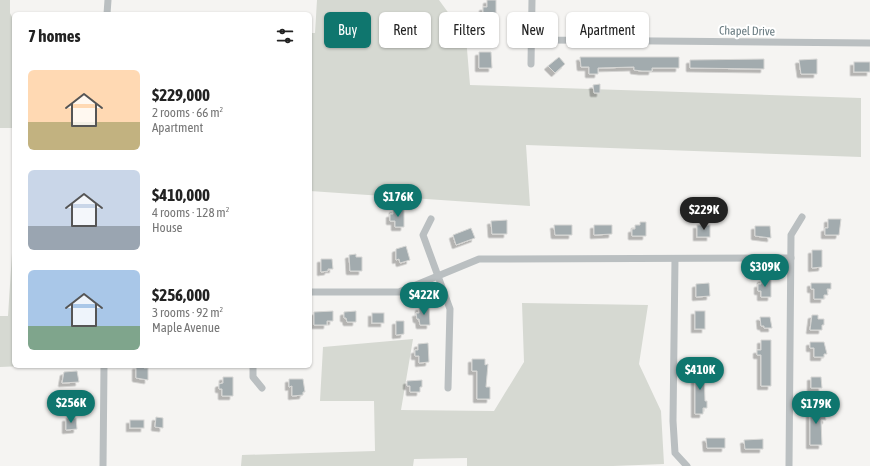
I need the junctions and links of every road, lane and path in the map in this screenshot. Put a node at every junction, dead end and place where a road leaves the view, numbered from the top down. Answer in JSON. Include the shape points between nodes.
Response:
{"nodes":[{"id":1,"x":108,"y":0,"type":"edge"},
{"id":2,"x":532,"y":0,"type":"edge"},
{"id":3,"x":107,"y":12,"type":"edge"},
{"id":4,"x":532,"y":12,"type":"edge"},
{"id":5,"x":558,"y":40,"type":"edge"},
{"id":6,"x":870,"y":43,"type":"edge"},
{"id":7,"x":531,"y":48,"type":"edge"},
{"id":8,"x":531,"y":64,"type":"dead end"},
{"id":9,"x":802,"y":217,"type":"dead end"},
{"id":10,"x":431,"y":219,"type":"dead end"},
{"id":11,"x":791,"y":258,"type":"junction"},
{"id":12,"x":675,"y":259,"type":"junction"},
{"id":13,"x":438,"y":276,"type":"junction"},
{"id":14,"x":312,"y":292,"type":"edge"},
{"id":15,"x":104,"y":368,"type":"edge"},
{"id":16,"x":253,"y":368,"type":"edge"},
{"id":17,"x":262,"y":388,"type":"dead end"},
{"id":18,"x":448,"y":388,"type":"dead end"},
{"id":19,"x":103,"y":466,"type":"edge"},
{"id":20,"x":688,"y":466,"type":"edge"},
{"id":21,"x":789,"y":466,"type":"edge"}],
"edges":[{"from":1,"to":3,"type":"street"},
{"from":2,"to":4,"type":"street"},
{"from":5,"to":6,"type":"street","name":"Chapel Drive"},
{"from":7,"to":8,"type":"street"},
{"from":9,"to":11,"type":"street","via":[[791,235]]},
{"from":10,"to":13,"type":"street","via":[[423,235]]},
{"from":11,"to":12,"type":"street"},
{"from":11,"to":21,"type":"street"},
{"from":12,"to":13,"type":"street","via":[[479,259]]},
{"from":12,"to":20,"type":"street","via":[[674,453]]},
{"from":13,"to":14,"type":"street","via":[[399,292]]},
{"from":13,"to":18,"type":"street","via":[[450,309]]},
{"from":15,"to":19,"type":"street"},
{"from":16,"to":17,"type":"street","via":[[253,377]]}]}
